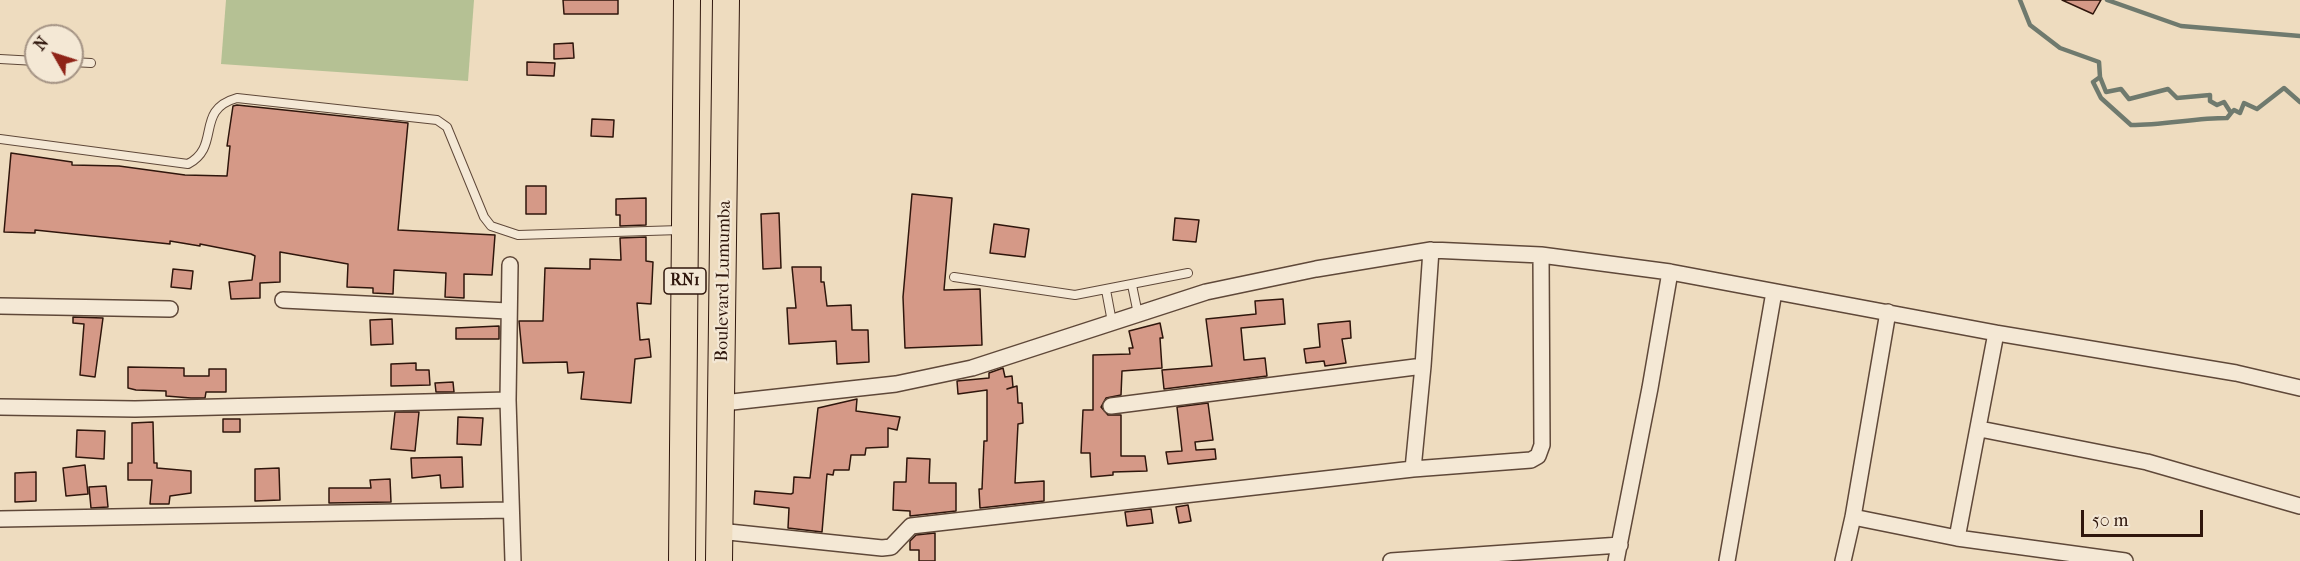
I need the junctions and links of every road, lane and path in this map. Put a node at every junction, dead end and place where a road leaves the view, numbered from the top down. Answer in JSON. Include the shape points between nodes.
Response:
{"nodes":[{"id":1,"x":687,"y":0,"type":"edge"},
{"id":2,"x":726,"y":0,"type":"edge"},
{"id":3,"x":0,"y":59,"type":"edge"},
{"id":4,"x":24,"y":60,"type":"edge"},
{"id":5,"x":84,"y":63,"type":"edge"},
{"id":6,"x":91,"y":63,"type":"dead end"},
{"id":7,"x":0,"y":139,"type":"edge"},
{"id":8,"x":686,"y":230,"type":"junction"},
{"id":9,"x":1431,"y":250,"type":"junction"},
{"id":10,"x":1541,"y":255,"type":"junction"},
{"id":11,"x":510,"y":265,"type":"dead end"},
{"id":12,"x":1670,"y":272,"type":"junction"},
{"id":13,"x":1188,"y":273,"type":"dead end"},
{"id":14,"x":954,"y":277,"type":"dead end"},
{"id":15,"x":1132,"y":285,"type":"junction"},
{"id":16,"x":1106,"y":290,"type":"junction"},
{"id":17,"x":1774,"y":292,"type":"junction"},
{"id":18,"x":283,"y":300,"type":"dead end"},
{"id":19,"x":0,"y":306,"type":"edge"},
{"id":20,"x":170,"y":309,"type":"dead end"},
{"id":21,"x":508,"y":311,"type":"junction"},
{"id":22,"x":1888,"y":312,"type":"junction"},
{"id":23,"x":1137,"y":314,"type":"junction"},
{"id":24,"x":1112,"y":322,"type":"junction"},
{"id":25,"x":1996,"y":333,"type":"junction"},
{"id":26,"x":1423,"y":366,"type":"junction"},
{"id":27,"x":2300,"y":388,"type":"edge"},
{"id":28,"x":508,"y":400,"type":"junction"},
{"id":29,"x":723,"y":403,"type":"junction"},
{"id":30,"x":1111,"y":405,"type":"dead end"},
{"id":31,"x":0,"y":407,"type":"edge"},
{"id":32,"x":1980,"y":429,"type":"junction"},
{"id":33,"x":1413,"y":469,"type":"junction"},
{"id":34,"x":2300,"y":506,"type":"edge"},
{"id":35,"x":510,"y":510,"type":"junction"},
{"id":36,"x":1853,"y":517,"type":"junction"},
{"id":37,"x":0,"y":519,"type":"edge"},
{"id":38,"x":719,"y":531,"type":"junction"},
{"id":39,"x":1957,"y":538,"type":"junction"},
{"id":40,"x":1620,"y":545,"type":"junction"},
{"id":41,"x":513,"y":561,"type":"edge"},
{"id":42,"x":682,"y":561,"type":"edge"},
{"id":43,"x":718,"y":561,"type":"edge"},
{"id":44,"x":1391,"y":561,"type":"edge"},
{"id":45,"x":1616,"y":561,"type":"edge"},
{"id":46,"x":1727,"y":561,"type":"edge"},
{"id":47,"x":1843,"y":561,"type":"edge"},
{"id":48,"x":2125,"y":561,"type":"edge"}],
"edges":[{"from":1,"to":8,"type":"highway","number":"RN1"},
{"from":2,"to":29,"type":"highway","name":"Boulevard Lumumba","number":"RN1"},
{"from":3,"to":4,"type":"lane"},
{"from":5,"to":6,"type":"lane"},
{"from":7,"to":8,"type":"lane","via":[[188,164],[203,151],[216,109],[237,98],[437,120],[447,128],[491,226],[518,235]]},
{"from":8,"to":42,"type":"highway","number":"RN1"},
{"from":9,"to":10,"type":"street"},
{"from":9,"to":23,"type":"street","via":[[1206,292]]},
{"from":9,"to":26,"type":"street"},
{"from":10,"to":12,"type":"street"},
{"from":10,"to":33,"type":"street","via":[[1542,445],[1538,456],[1532,460]]},
{"from":11,"to":21,"type":"street"},
{"from":12,"to":17,"type":"street"},
{"from":12,"to":40,"type":"street"},
{"from":13,"to":15,"type":"lane"},
{"from":14,"to":16,"type":"lane","via":[[1050,293],[1075,295]]},
{"from":15,"to":16,"type":"lane"},
{"from":15,"to":23,"type":"lane"},
{"from":16,"to":24,"type":"lane"},
{"from":17,"to":22,"type":"street"},
{"from":17,"to":46,"type":"street"},
{"from":18,"to":21,"type":"street"},
{"from":19,"to":20,"type":"street"},
{"from":21,"to":28,"type":"street"},
{"from":22,"to":25,"type":"street"},
{"from":22,"to":36,"type":"street"},
{"from":23,"to":24,"type":"street"},
{"from":24,"to":29,"type":"street","via":[[972,368],[896,384]]},
{"from":25,"to":27,"type":"street"},
{"from":25,"to":32,"type":"street"},
{"from":26,"to":30,"type":"street"},
{"from":26,"to":33,"type":"street"},
{"from":28,"to":31,"type":"street","via":[[135,409]]},
{"from":28,"to":35,"type":"street"},
{"from":29,"to":38,"type":"highway","name":"Boulevard Lumumba","number":"RN1"},
{"from":32,"to":34,"type":"street","via":[[2147,462]]},
{"from":32,"to":39,"type":"street"},
{"from":33,"to":38,"type":"street","via":[[911,526],[891,547],[882,548]]},
{"from":35,"to":37,"type":"street"},
{"from":35,"to":41,"type":"street"},
{"from":36,"to":39,"type":"street"},
{"from":36,"to":47,"type":"street"},
{"from":38,"to":43,"type":"highway","name":"Boulevard Lumumba","number":"RN1"},
{"from":39,"to":48,"type":"street"},
{"from":40,"to":44,"type":"street"},
{"from":40,"to":45,"type":"street"}]}
